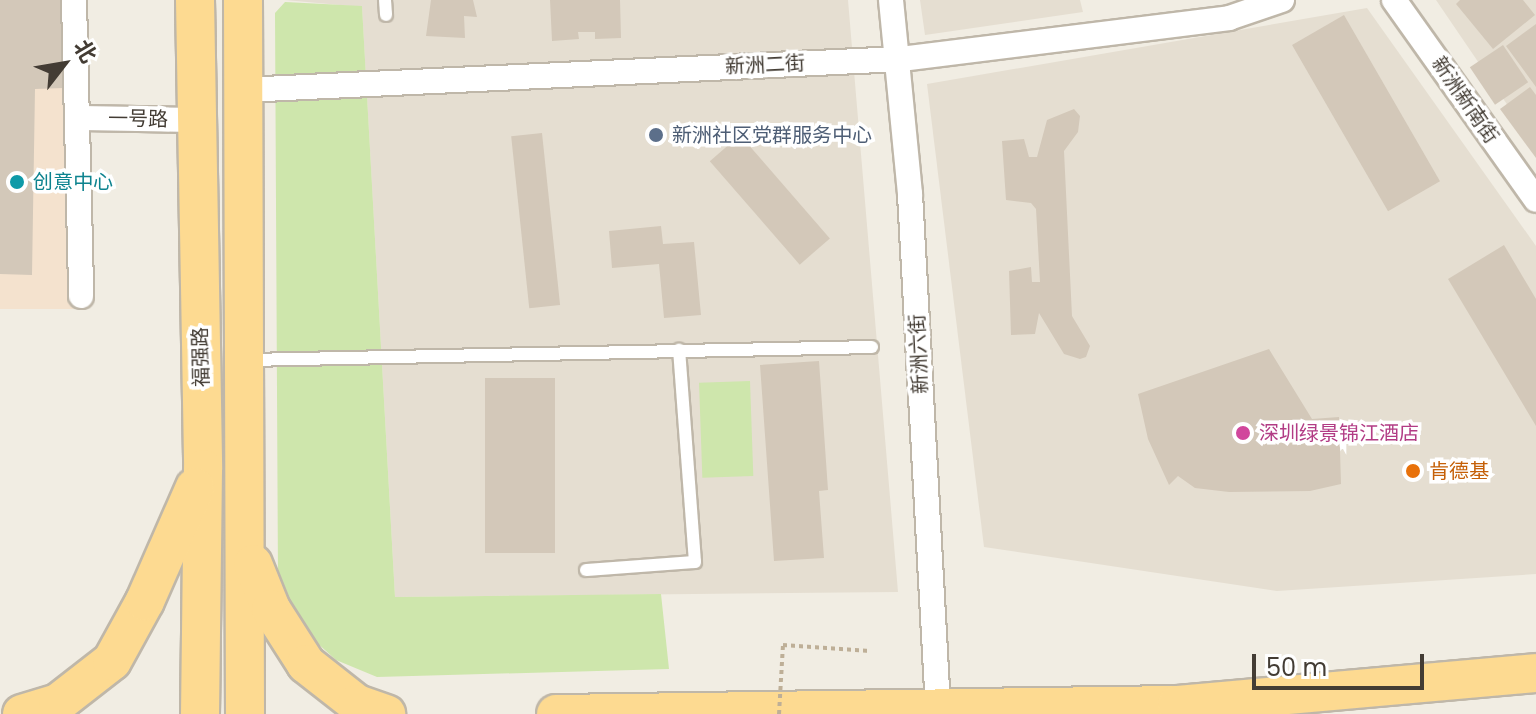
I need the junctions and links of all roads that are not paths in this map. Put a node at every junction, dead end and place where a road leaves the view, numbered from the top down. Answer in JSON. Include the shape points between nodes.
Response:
{"nodes":[{"id":1,"x":74,"y":0,"type":"edge"},
{"id":2,"x":195,"y":0,"type":"edge"},
{"id":3,"x":243,"y":0,"type":"edge"},
{"id":4,"x":385,"y":0,"type":"edge"},
{"id":5,"x":891,"y":0,"type":"edge"},
{"id":6,"x":1282,"y":0,"type":"edge"},
{"id":7,"x":1394,"y":0,"type":"edge"},
{"id":8,"x":386,"y":15,"type":"dead end"},
{"id":9,"x":901,"y":59,"type":"junction"},
{"id":10,"x":243,"y":90,"type":"junction"},
{"id":11,"x":80,"y":118,"type":"junction"},
{"id":12,"x":196,"y":120,"type":"junction"},
{"id":13,"x":1536,"y":200,"type":"edge"},
{"id":14,"x":81,"y":296,"type":"dead end"},
{"id":15,"x":872,"y":347,"type":"dead end"},
{"id":16,"x":679,"y":350,"type":"junction"},
{"id":17,"x":244,"y":360,"type":"junction"},
{"id":18,"x":203,"y":469,"type":"junction"},
{"id":19,"x":245,"y":538,"type":"junction"},
{"id":20,"x":586,"y":570,"type":"dead end"},
{"id":21,"x":245,"y":627,"type":"junction"},
{"id":22,"x":200,"y":631,"type":"junction"},
{"id":23,"x":1536,"y":673,"type":"edge"},
{"id":24,"x":938,"y":708,"type":"junction"},
{"id":25,"x":22,"y":714,"type":"edge"},
{"id":26,"x":200,"y":714,"type":"edge"},
{"id":27,"x":245,"y":714,"type":"edge"},
{"id":28,"x":386,"y":714,"type":"edge"},
{"id":29,"x":556,"y":714,"type":"edge"}],
"edges":[{"from":1,"to":11,"type":"street"},
{"from":2,"to":12,"type":"main road","name":"福强路"},
{"from":3,"to":10,"type":"main road"},
{"from":4,"to":8,"type":"lane"},
{"from":5,"to":9,"type":"street","name":"新洲六街"},
{"from":6,"to":9,"type":"street","name":"新洲二街","via":[[1229,18]]},
{"from":7,"to":13,"type":"street","name":"新洲新南街"},
{"from":9,"to":10,"type":"street","name":"新洲二街"},
{"from":9,"to":24,"type":"street","name":"新洲六街"},
{"from":10,"to":17,"type":"main road"},
{"from":11,"to":12,"type":"street","name":"一号路"},
{"from":11,"to":14,"type":"street"},
{"from":12,"to":18,"type":"main road","name":"福强路"},
{"from":15,"to":16,"type":"lane"},
{"from":16,"to":17,"type":"lane"},
{"from":16,"to":20,"type":"lane","via":[[695,562]]},
{"from":17,"to":19,"type":"main road"},
{"from":18,"to":22,"type":"main road","name":"福强路"},
{"from":18,"to":25,"type":"main road","via":[[145,601],[112,661],[58,703]]},
{"from":19,"to":21,"type":"main road"},
{"from":19,"to":28,"type":"main road","via":[[271,609],[306,664],[357,704]]},
{"from":21,"to":22,"type":"main road"},
{"from":21,"to":27,"type":"main road"},
{"from":22,"to":26,"type":"main road","name":"福强路"},
{"from":23,"to":24,"type":"main road","via":[[1177,705]]},
{"from":24,"to":29,"type":"main road"}]}
